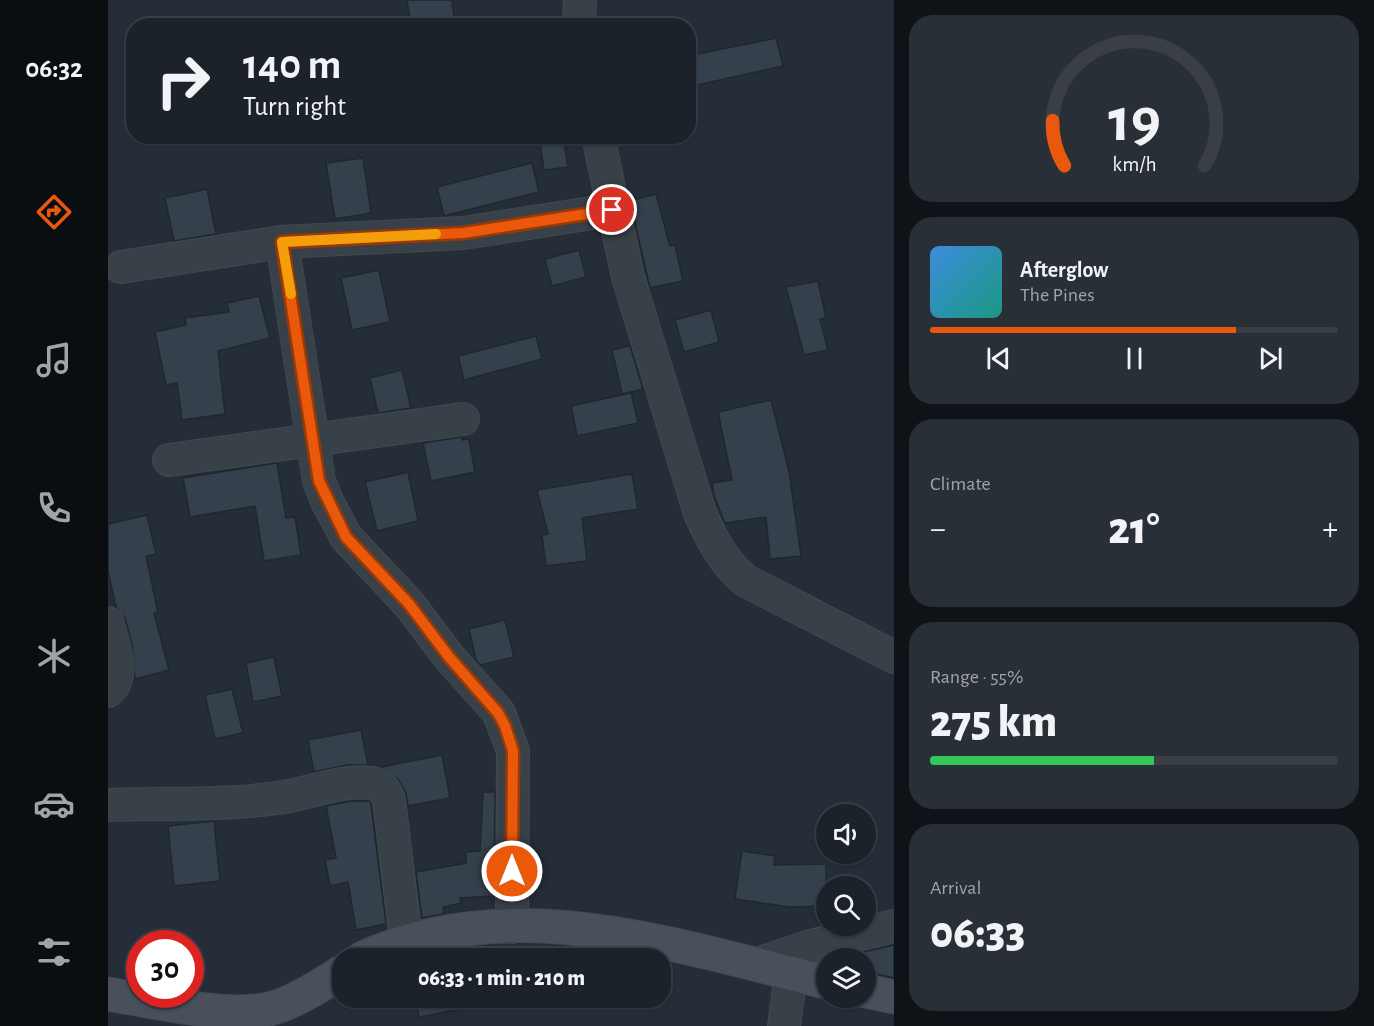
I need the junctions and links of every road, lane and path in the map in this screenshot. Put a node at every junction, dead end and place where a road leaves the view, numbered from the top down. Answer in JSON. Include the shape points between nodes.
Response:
{"nodes":[{"id":1,"x":580,"y":0,"type":"edge"},
{"id":2,"x":579,"y":18,"type":"edge"},
{"id":3,"x":600,"y":144,"type":"edge"},
{"id":4,"x":612,"y":210,"type":"junction"},
{"id":5,"x":282,"y":242,"type":"junction"},
{"id":6,"x":121,"y":267,"type":"dead end"},
{"id":7,"x":463,"y":419,"type":"dead end"},
{"id":8,"x":313,"y":441,"type":"junction"},
{"id":9,"x":169,"y":460,"type":"dead end"},
{"id":10,"x":108,"y":623,"type":"edge"},
{"id":11,"x":894,"y":657,"type":"edge"},
{"id":12,"x":108,"y":691,"type":"edge"},
{"id":13,"x":108,"y":805,"type":"edge"},
{"id":14,"x":894,"y":926,"type":"edge"},
{"id":15,"x":512,"y":927,"type":"junction"},
{"id":16,"x":406,"y":940,"type":"junction"},
{"id":17,"x":387,"y":948,"type":"edge"},
{"id":18,"x":757,"y":964,"type":"junction"},
{"id":19,"x":791,"y":973,"type":"junction"},
{"id":20,"x":332,"y":977,"type":"edge"},
{"id":21,"x":816,"y":979,"type":"edge"},
{"id":22,"x":108,"y":994,"type":"edge"},
{"id":23,"x":876,"y":994,"type":"edge"},
{"id":24,"x":894,"y":998,"type":"edge"},
{"id":25,"x":784,"y":1026,"type":"edge"}],
"edges":[{"from":1,"to":2,"type":"street"},
{"from":3,"to":4,"type":"street"},
{"from":4,"to":5,"type":"street","via":[[463,233]]},
{"from":4,"to":11,"type":"street","via":[[628,277],[700,513],[714,545],[746,581]]},
{"from":5,"to":6,"type":"street"},
{"from":5,"to":8,"type":"street"},
{"from":7,"to":8,"type":"street"},
{"from":8,"to":9,"type":"street"},
{"from":8,"to":15,"type":"street","via":[[319,481],[346,537],[409,604],[505,726],[513,751]]},
{"from":10,"to":12,"type":"street","via":[[117,679]]},
{"from":13,"to":16,"type":"street","via":[[238,801],[359,783],[377,784],[384,788],[389,800]]},
{"from":14,"to":18,"type":"street"},
{"from":15,"to":16,"type":"street","via":[[441,931]]},
{"from":15,"to":18,"type":"street","via":[[583,928],[637,936]]},
{"from":16,"to":17,"type":"street"},
{"from":18,"to":19,"type":"street"},
{"from":19,"to":21,"type":"street"},
{"from":19,"to":25,"type":"street"},
{"from":20,"to":22,"type":"street","via":[[272,1008],[248,1011]]},
{"from":23,"to":24,"type":"street"}]}
